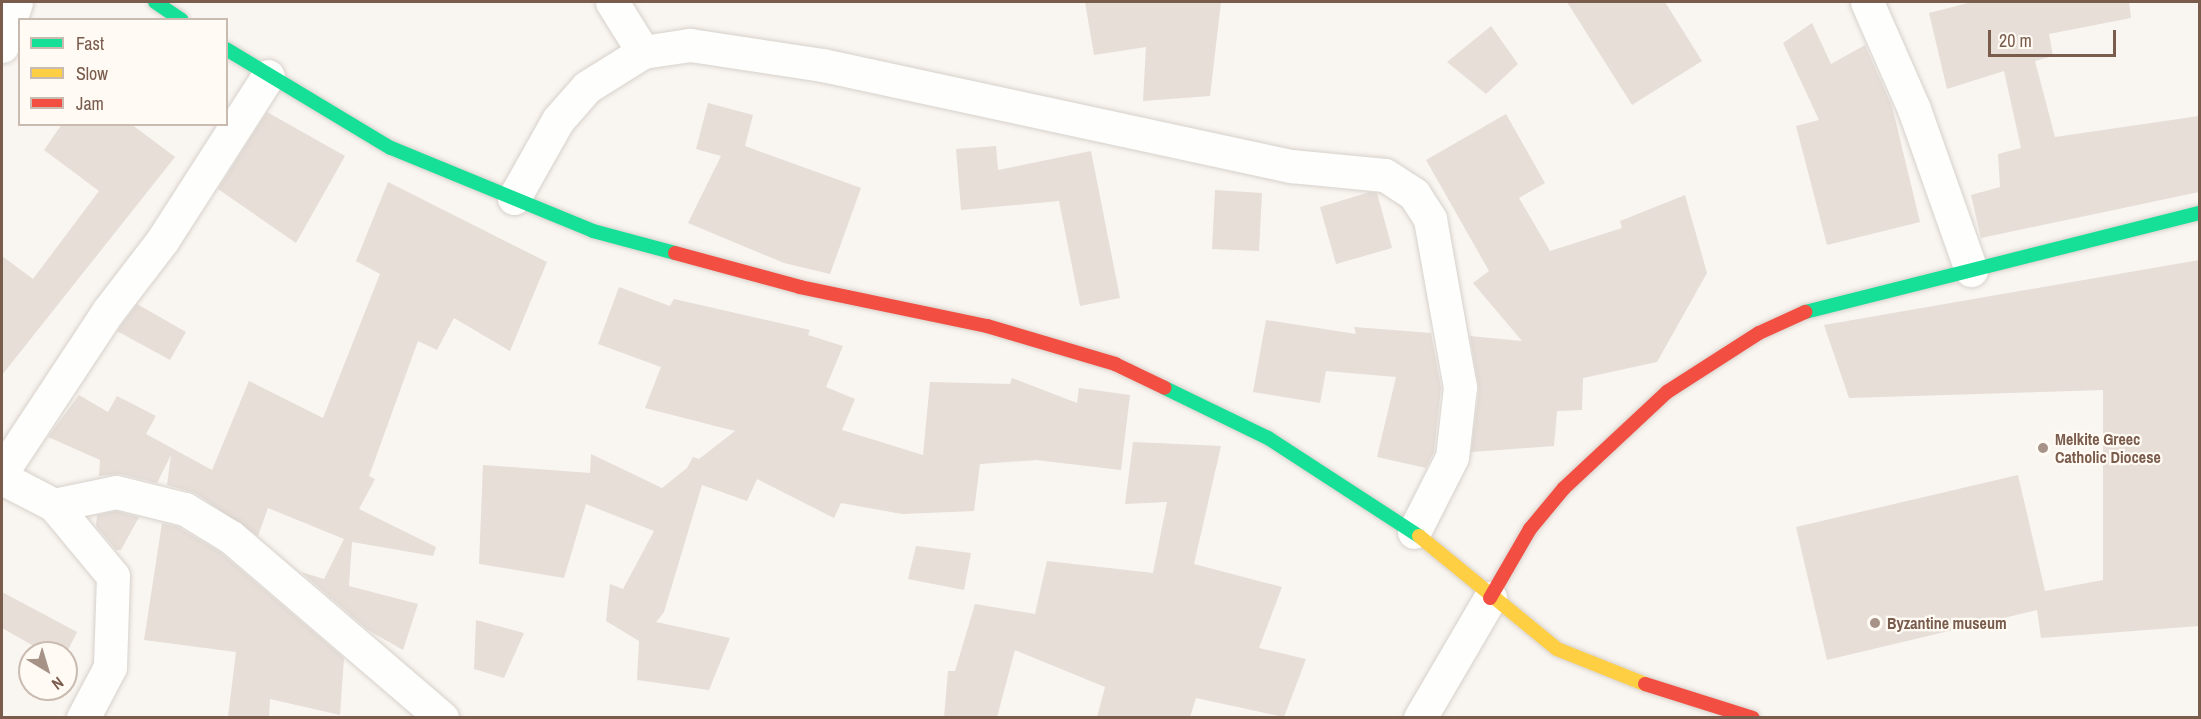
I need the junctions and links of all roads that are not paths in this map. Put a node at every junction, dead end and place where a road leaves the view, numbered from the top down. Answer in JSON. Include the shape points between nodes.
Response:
{"nodes":[{"id":1,"x":16,"y":2,"type":"edge"},
{"id":2,"x":155,"y":2,"type":"edge"},
{"id":3,"x":612,"y":2,"type":"edge"},
{"id":4,"x":1868,"y":2,"type":"edge"},
{"id":5,"x":179,"y":18,"type":"edge"},
{"id":6,"x":2,"y":46,"type":"edge"},
{"id":7,"x":228,"y":50,"type":"edge"},
{"id":8,"x":643,"y":52,"type":"junction"},
{"id":9,"x":268,"y":76,"type":"junction"},
{"id":10,"x":514,"y":198,"type":"junction"},
{"id":11,"x":2199,"y":213,"type":"edge"},
{"id":12,"x":1971,"y":270,"type":"junction"},
{"id":13,"x":2,"y":472,"type":"edge"},
{"id":14,"x":2,"y":478,"type":"edge"},
{"id":15,"x":54,"y":506,"type":"junction"},
{"id":16,"x":1414,"y":532,"type":"junction"},
{"id":17,"x":1490,"y":597,"type":"junction"},
{"id":18,"x":83,"y":717,"type":"edge"},
{"id":19,"x":442,"y":717,"type":"edge"},
{"id":20,"x":1420,"y":717,"type":"edge"},
{"id":21,"x":1753,"y":717,"type":"edge"}],
"edges":[{"from":1,"to":6,"type":"street"},
{"from":2,"to":5,"type":"street"},
{"from":3,"to":8,"type":"street"},
{"from":4,"to":12,"type":"street","via":[[1914,109]]},
{"from":7,"to":9,"type":"street"},
{"from":8,"to":10,"type":"street","via":[[609,69],[570,102]]},
{"from":8,"to":16,"type":"street","via":[[690,45],[759,53],[1291,166],[1361,170],[1406,187],[1430,219],[1460,387],[1452,457]]},
{"from":9,"to":10,"type":"street","via":[[391,148]]},
{"from":9,"to":13,"type":"street","via":[[162,241],[110,310]]},
{"from":10,"to":16,"type":"street","via":[[593,231],[662,252],[800,287],[987,326],[1115,364],[1268,438]]},
{"from":11,"to":12,"type":"street"},
{"from":12,"to":17,"type":"street","via":[[1806,311],[1759,333],[1667,392],[1564,488],[1530,529]]},
{"from":14,"to":15,"type":"street"},
{"from":15,"to":18,"type":"street","via":[[113,576],[110,667]]},
{"from":15,"to":19,"type":"street","via":[[116,492],[185,509],[231,537]]},
{"from":16,"to":17,"type":"street"},
{"from":17,"to":20,"type":"street"},
{"from":17,"to":21,"type":"street","via":[[1557,650],[1606,672]]}]}
